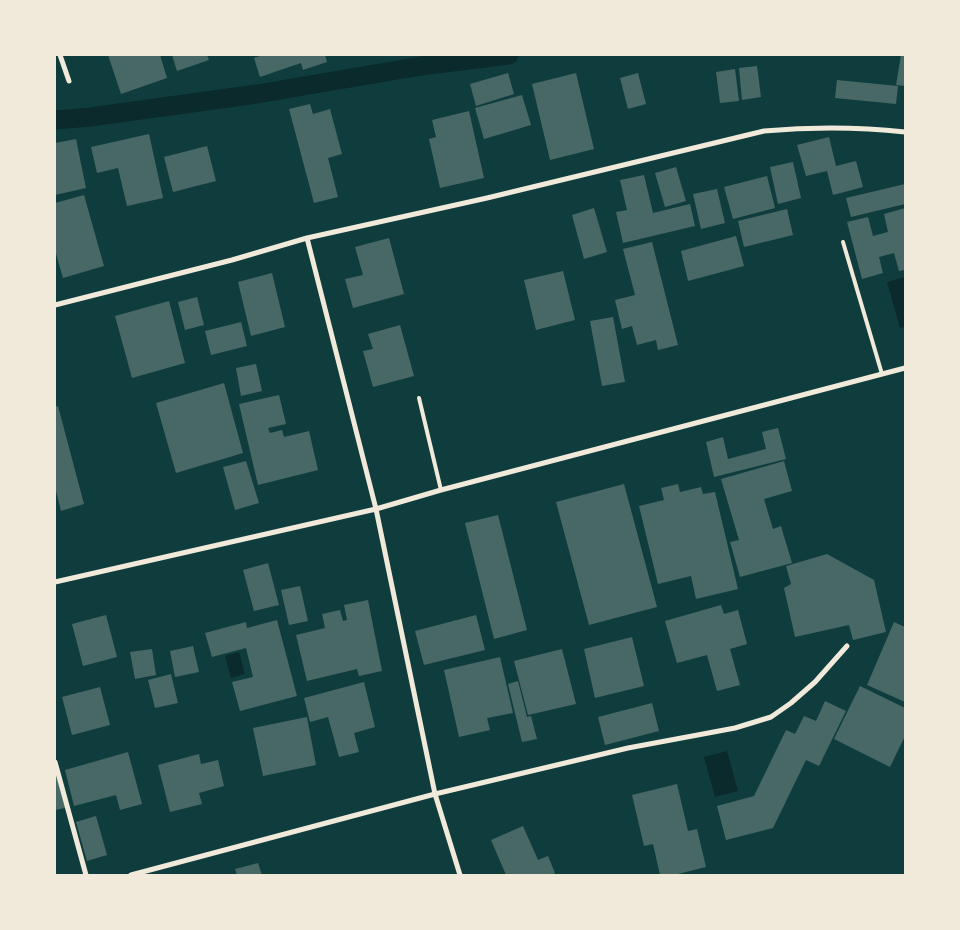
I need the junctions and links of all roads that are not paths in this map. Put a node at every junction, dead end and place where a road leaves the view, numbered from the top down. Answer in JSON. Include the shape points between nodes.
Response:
{"nodes":[{"id":1,"x":60,"y":55,"type":"edge"},
{"id":2,"x":69,"y":81,"type":"dead end"},
{"id":3,"x":905,"y":132,"type":"edge"},
{"id":4,"x":307,"y":238,"type":"junction"},
{"id":5,"x":843,"y":242,"type":"dead end"},
{"id":6,"x":55,"y":304,"type":"edge"},
{"id":7,"x":905,"y":368,"type":"edge"},
{"id":8,"x":882,"y":374,"type":"junction"},
{"id":9,"x":420,"y":398,"type":"dead end"},
{"id":10,"x":441,"y":490,"type":"junction"},
{"id":11,"x":376,"y":509,"type":"junction"},
{"id":12,"x":55,"y":582,"type":"edge"},
{"id":13,"x":847,"y":646,"type":"dead end"},
{"id":14,"x":55,"y":762,"type":"edge"},
{"id":15,"x":435,"y":794,"type":"junction"},
{"id":16,"x":86,"y":875,"type":"edge"},
{"id":17,"x":131,"y":875,"type":"edge"},
{"id":18,"x":460,"y":875,"type":"edge"}],
"edges":[{"from":1,"to":2,"type":"street"},
{"from":3,"to":4,"type":"street","via":[[804,128],[764,131]]},
{"from":4,"to":6,"type":"street"},
{"from":4,"to":11,"type":"street"},
{"from":5,"to":8,"type":"lane"},
{"from":7,"to":8,"type":"street"},
{"from":8,"to":10,"type":"street"},
{"from":9,"to":10,"type":"lane"},
{"from":10,"to":11,"type":"street"},
{"from":11,"to":12,"type":"street"},
{"from":11,"to":15,"type":"street"},
{"from":13,"to":15,"type":"street","via":[[815,682],[770,716],[736,728],[628,748]]},
{"from":14,"to":16,"type":"street"},
{"from":15,"to":17,"type":"street"},
{"from":15,"to":18,"type":"street"}]}
